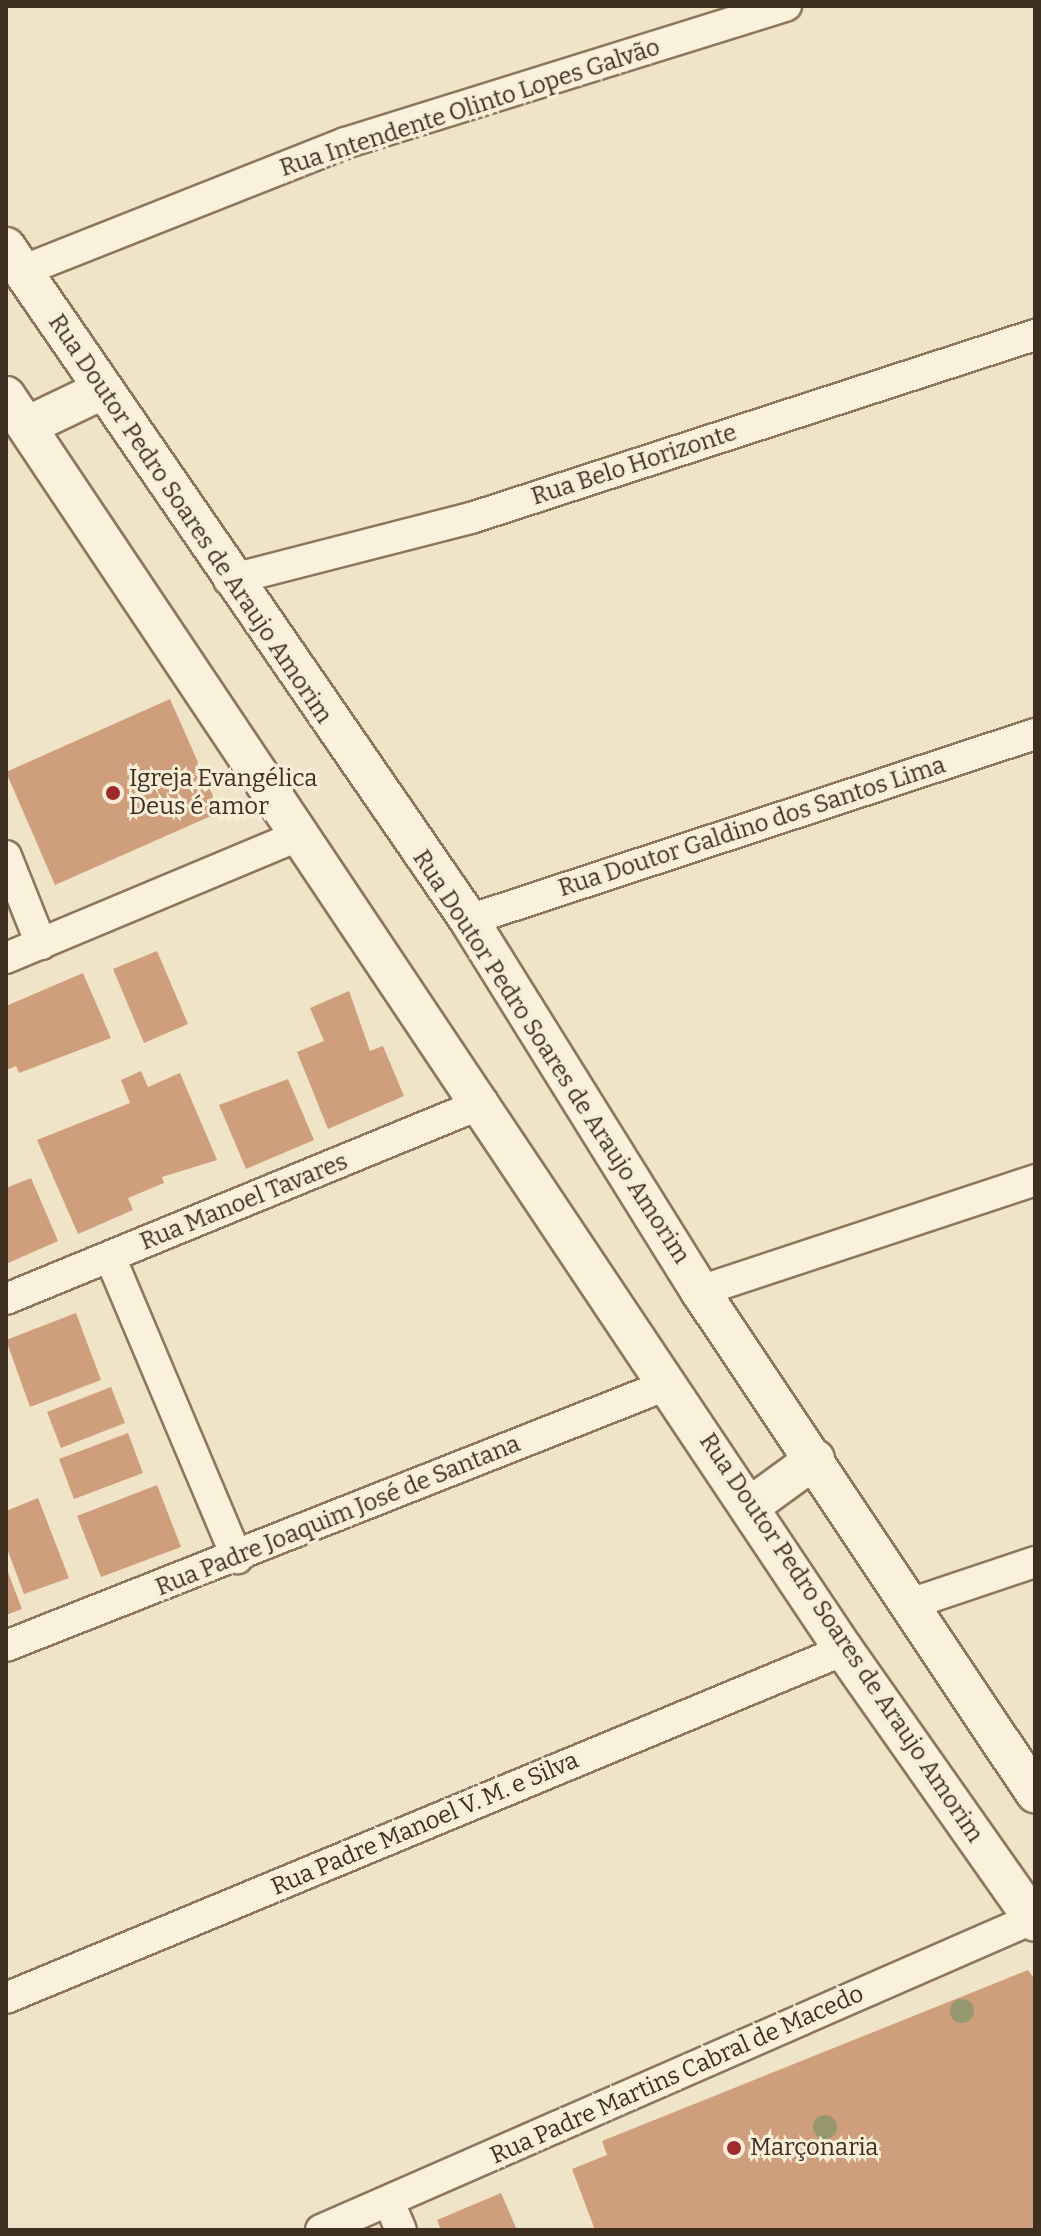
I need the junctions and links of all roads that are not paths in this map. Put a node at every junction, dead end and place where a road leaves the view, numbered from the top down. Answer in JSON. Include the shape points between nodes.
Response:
{"nodes":[{"id":1,"x":786,"y":6,"type":"edge"},
{"id":2,"x":14,"y":259,"type":"edge"},
{"id":3,"x":1035,"y":335,"type":"edge"},
{"id":4,"x":100,"y":391,"type":"junction"},
{"id":5,"x":16,"y":411,"type":"edge"},
{"id":6,"x":229,"y":580,"type":"junction"},
{"id":7,"x":1035,"y":734,"type":"edge"},
{"id":8,"x":300,"y":835,"type":"junction"},
{"id":9,"x":6,"y":856,"type":"edge"},
{"id":10,"x":469,"y":920,"type":"junction"},
{"id":11,"x":41,"y":944,"type":"junction"},
{"id":12,"x":6,"y":958,"type":"edge"},
{"id":13,"x":483,"y":1103,"type":"junction"},
{"id":14,"x":1035,"y":1180,"type":"edge"},
{"id":15,"x":110,"y":1257,"type":"junction"},
{"id":16,"x":700,"y":1291,"type":"junction"},
{"id":17,"x":6,"y":1299,"type":"edge"},
{"id":18,"x":669,"y":1384,"type":"junction"},
{"id":19,"x":815,"y":1459,"type":"junction"},
{"id":20,"x":752,"y":1505,"type":"junction"},
{"id":21,"x":237,"y":1558,"type":"junction"},
{"id":22,"x":1035,"y":1562,"type":"edge"},
{"id":23,"x":910,"y":1604,"type":"junction"},
{"id":24,"x":6,"y":1646,"type":"edge"},
{"id":25,"x":844,"y":1650,"type":"junction"},
{"id":26,"x":1035,"y":1793,"type":"edge"},
{"id":27,"x":1034,"y":1920,"type":"edge"},
{"id":28,"x":6,"y":1998,"type":"edge"},
{"id":29,"x":395,"y":2216,"type":"edge"},
{"id":30,"x":321,"y":2230,"type":"edge"}],
"edges":[{"from":1,"to":2,"type":"street","name":"Rua Intendente Olinto Lopes Galvão","via":[[345,143]]},
{"from":2,"to":4,"type":"street","name":"Rua Doutor Pedro Soares de Araujo Amorim"},
{"from":3,"to":6,"type":"street","name":"Rua Belo Horizonte","via":[[471,518]]},
{"from":4,"to":5,"type":"street"},
{"from":4,"to":6,"type":"street","name":"Rua Doutor Pedro Soares de Araujo Amorim"},
{"from":5,"to":8,"type":"street","name":"Rua Doutor Pedro Soares de Araujo Amorim"},
{"from":6,"to":10,"type":"street","name":"Rua Doutor Pedro Soares de Araujo Amorim"},
{"from":7,"to":10,"type":"street","name":"Rua Doutor Galdino dos Santos Lima"},
{"from":8,"to":11,"type":"street"},
{"from":8,"to":13,"type":"street","name":"Rua Doutor Pedro Soares de Araujo Amorim"},
{"from":9,"to":11,"type":"street"},
{"from":10,"to":16,"type":"street","name":"Rua Doutor Pedro Soares de Araujo Amorim"},
{"from":11,"to":12,"type":"street"},
{"from":13,"to":15,"type":"street","name":"Rua Manoel Tavares"},
{"from":13,"to":18,"type":"street","name":"Rua Doutor Pedro Soares de Araujo Amorim"},
{"from":14,"to":16,"type":"street"},
{"from":15,"to":17,"type":"street","name":"Rua Manoel Tavares"},
{"from":15,"to":21,"type":"street"},
{"from":16,"to":19,"type":"street","name":"Rua Doutor Pedro Soares de Araujo Amorim"},
{"from":18,"to":20,"type":"street","name":"Rua Doutor Pedro Soares de Araujo Amorim"},
{"from":18,"to":21,"type":"street","name":"Rua Padre Joaquim José de Santana"},
{"from":19,"to":20,"type":"street"},
{"from":19,"to":23,"type":"street","name":"Rua Doutor Pedro Soares de Araujo Amorim"},
{"from":20,"to":25,"type":"street","name":"Rua Doutor Pedro Soares de Araujo Amorim"},
{"from":21,"to":24,"type":"street","name":"Rua Padre Joaquim José de Santana"},
{"from":22,"to":23,"type":"street"},
{"from":23,"to":26,"type":"street","name":"Rua Doutor Pedro Soares de Araujo Amorim"},
{"from":25,"to":27,"type":"street","name":"Rua Doutor Pedro Soares de Araujo Amorim"},
{"from":25,"to":28,"type":"street","name":"Rua Padre Manoel V. M. e Silva"},
{"from":27,"to":29,"type":"street","name":"Rua Padre Martins Cabral de Macedo"},
{"from":29,"to":30,"type":"street","name":"Rua Padre Martins Cabral de Macedo"}]}
